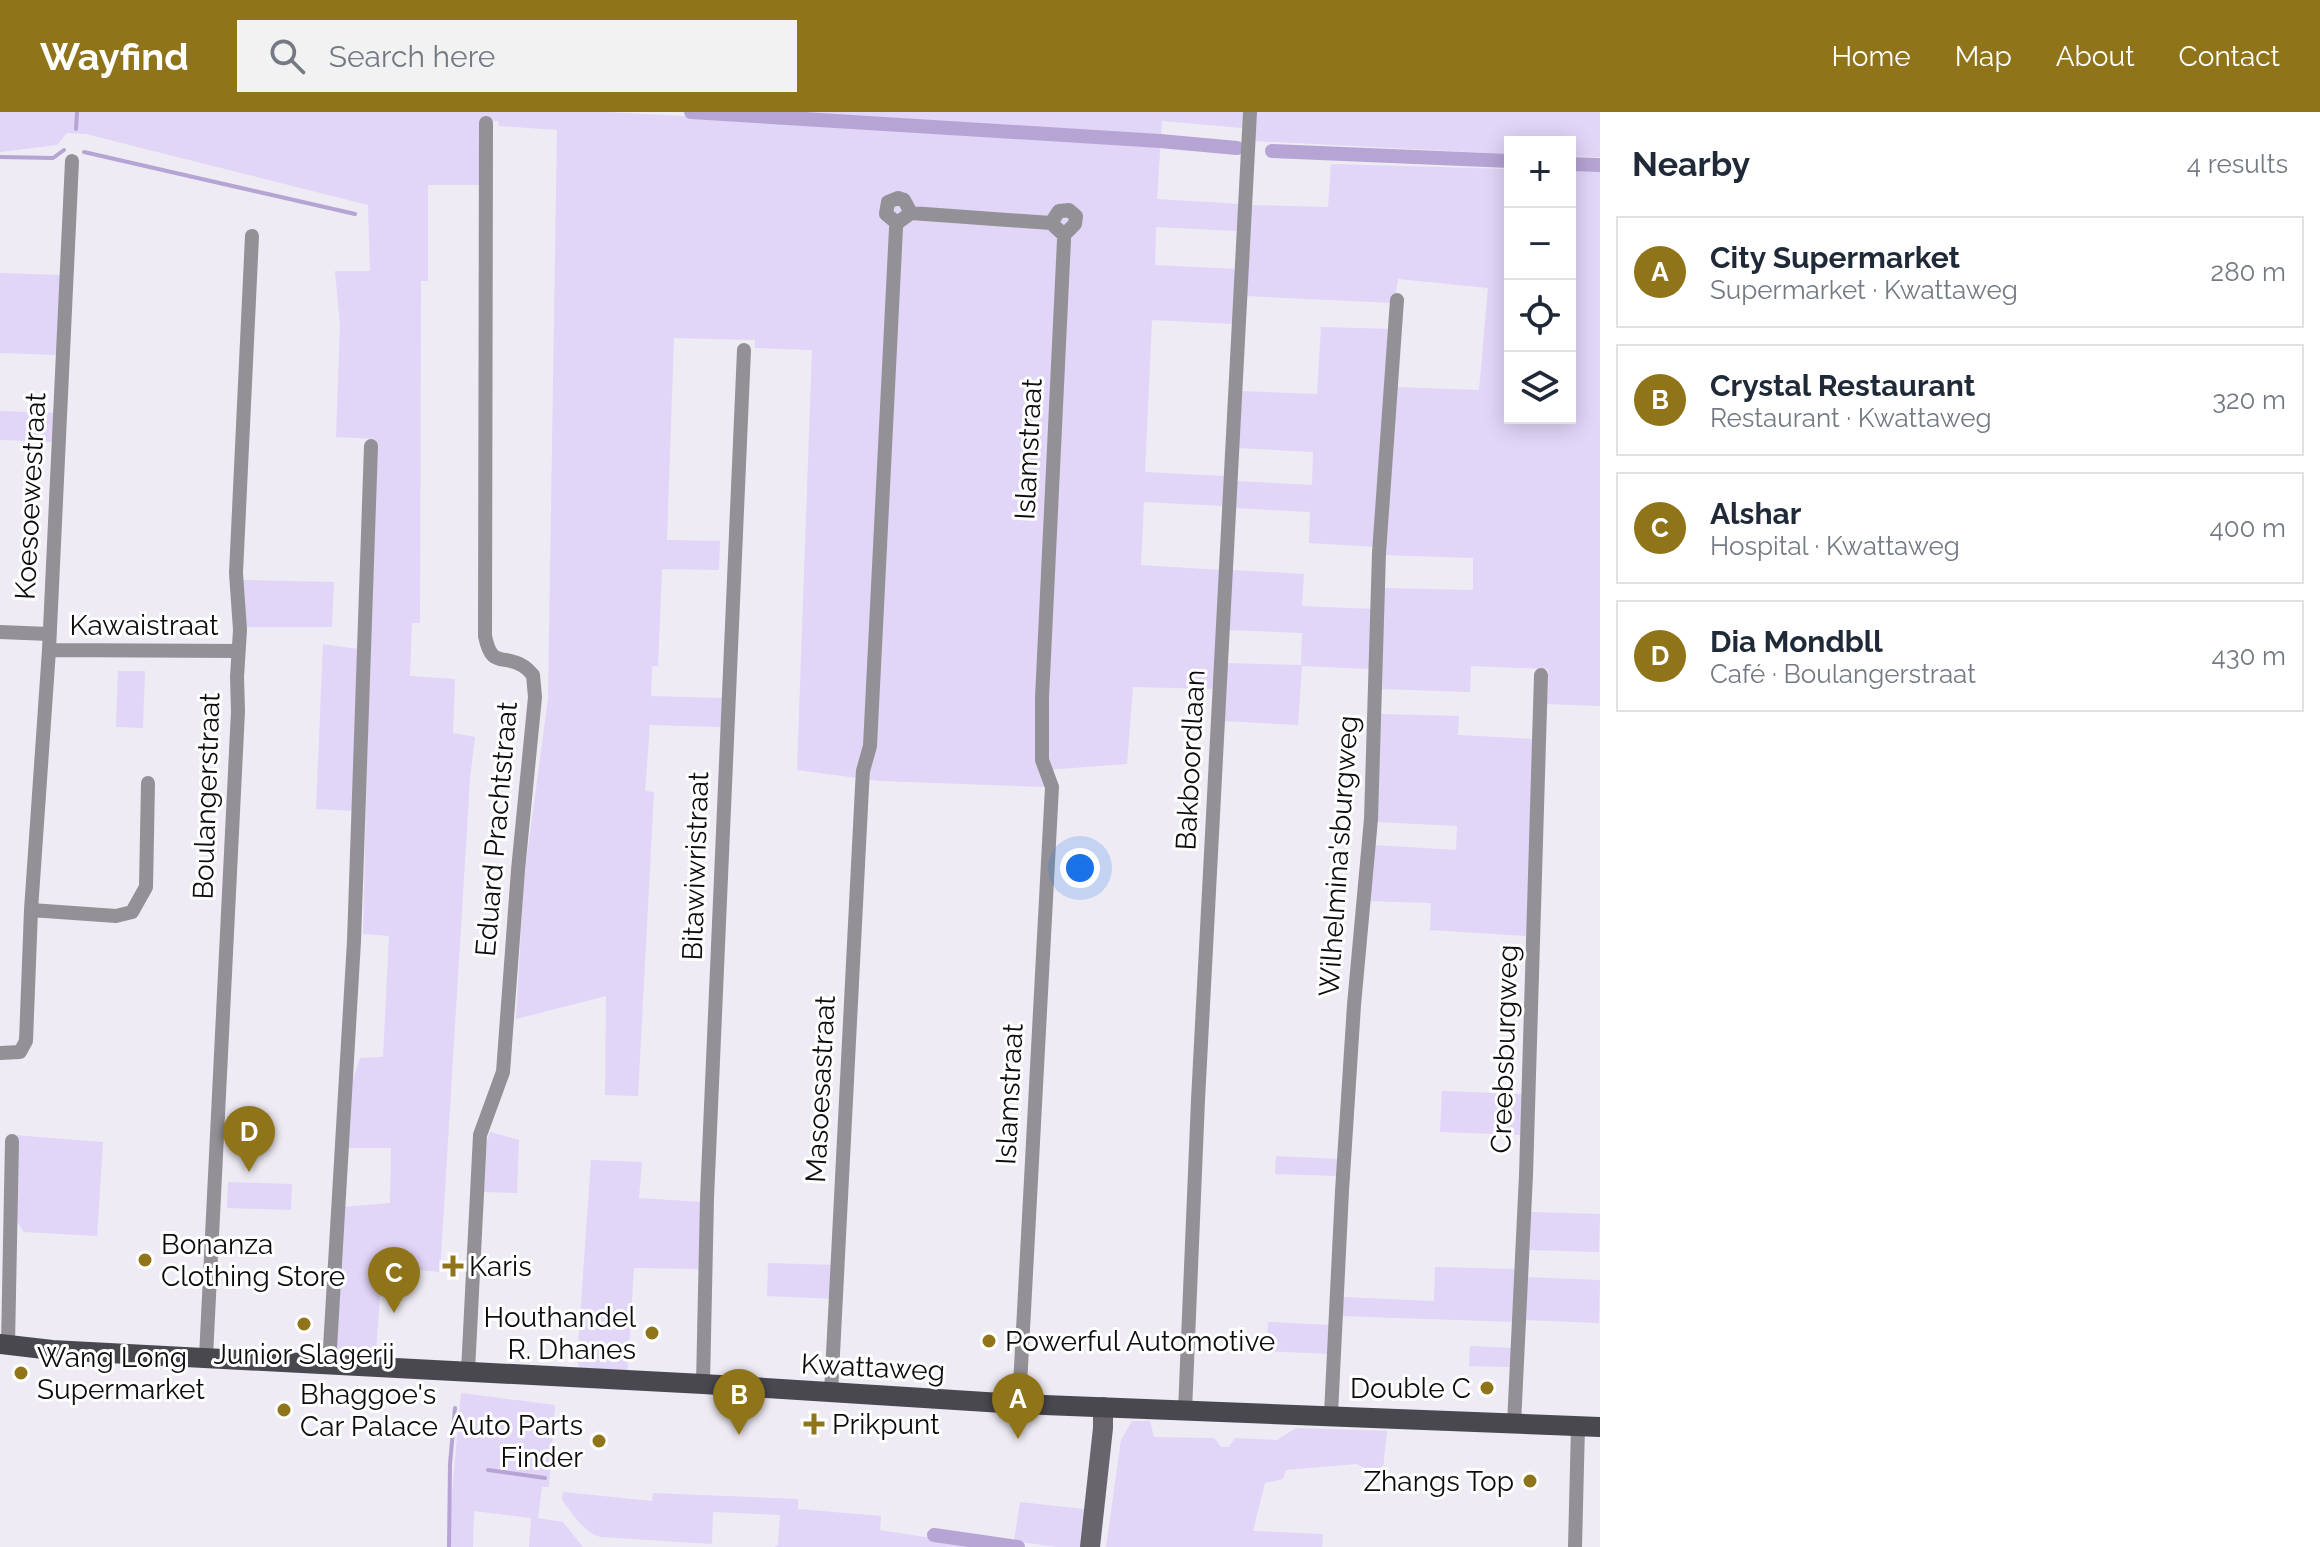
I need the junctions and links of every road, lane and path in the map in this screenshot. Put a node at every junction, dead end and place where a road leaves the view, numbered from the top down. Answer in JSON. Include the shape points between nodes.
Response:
{"nodes":[{"id":1,"x":1250,"y":112,"type":"edge"},
{"id":2,"x":486,"y":123,"type":"dead end"},
{"id":3,"x":72,"y":161,"type":"dead end"},
{"id":4,"x":911,"y":213,"type":"junction"},
{"id":5,"x":897,"y":223,"type":"junction"},
{"id":6,"x":1051,"y":223,"type":"junction"},
{"id":7,"x":1064,"y":235,"type":"junction"},
{"id":8,"x":252,"y":236,"type":"dead end"},
{"id":9,"x":1397,"y":300,"type":"dead end"},
{"id":10,"x":744,"y":350,"type":"dead end"},
{"id":11,"x":371,"y":446,"type":"dead end"},
{"id":12,"x":0,"y":632,"type":"edge"},
{"id":13,"x":49,"y":634,"type":"junction"},
{"id":14,"x":49,"y":650,"type":"junction"},
{"id":15,"x":238,"y":651,"type":"junction"},
{"id":16,"x":1541,"y":675,"type":"dead end"},
{"id":17,"x":148,"y":783,"type":"dead end"},
{"id":18,"x":31,"y":910,"type":"junction"},
{"id":19,"x":0,"y":1053,"type":"edge"},
{"id":20,"x":12,"y":1141,"type":"dead end"},
{"id":21,"x":4,"y":1345,"type":"edge"},
{"id":22,"x":206,"y":1357,"type":"junction"},
{"id":23,"x":329,"y":1365,"type":"junction"},
{"id":24,"x":468,"y":1371,"type":"junction"},
{"id":25,"x":703,"y":1384,"type":"junction"},
{"id":26,"x":831,"y":1393,"type":"junction"},
{"id":27,"x":1019,"y":1404,"type":"junction"},
{"id":28,"x":1103,"y":1407,"type":"junction"},
{"id":29,"x":1185,"y":1411,"type":"junction"},
{"id":30,"x":1331,"y":1414,"type":"junction"},
{"id":31,"x":1514,"y":1424,"type":"junction"},
{"id":32,"x":1578,"y":1426,"type":"junction"},
{"id":33,"x":1600,"y":1427,"type":"edge"},
{"id":34,"x":1090,"y":1547,"type":"edge"},
{"id":35,"x":1575,"y":1547,"type":"edge"}],
"edges":[{"from":1,"to":29,"type":"street","name":"Bakboordlaan"},
{"from":2,"to":24,"type":"street","name":"Eduard Prachtstraat","via":[[485,636],[488,651],[496,658],[522,664],[533,675],[535,697],[503,1072],[480,1135]]},
{"from":3,"to":13,"type":"street","name":"Koesoewestraat"},
{"from":4,"to":5,"type":"street"},
{"from":4,"to":5,"type":"street","via":[[904,200],[888,202],[886,214]]},
{"from":4,"to":6,"type":"street"},
{"from":5,"to":26,"type":"street","name":"Masoesastraat"},
{"from":6,"to":7,"type":"street"},
{"from":6,"to":7,"type":"street","via":[[1059,211],[1069,210],[1076,220]]},
{"from":7,"to":27,"type":"street","name":"Islamstraat","via":[[1042,698],[1042,760],[1052,787]]},
{"from":8,"to":15,"type":"street","name":"Boulangerstraat","via":[[236,573]]},
{"from":9,"to":30,"type":"street","name":"Wilhelmina'sburgweg","via":[[1379,553],[1371,819],[1354,1005]]},
{"from":10,"to":25,"type":"street","name":"Bitawiwristraat"},
{"from":11,"to":23,"type":"street","via":[[354,941]]},
{"from":12,"to":13,"type":"street"},
{"from":13,"to":14,"type":"street","name":"Koesoewestraat"},
{"from":14,"to":15,"type":"street","name":"Kawaistraat"},
{"from":14,"to":18,"type":"street","name":"Koesoewestraat"},
{"from":15,"to":22,"type":"street","name":"Boulangerstraat"},
{"from":16,"to":31,"type":"street","name":"Creebsburgweg"},
{"from":17,"to":18,"type":"street","via":[[146,887],[132,912],[116,916]]},
{"from":18,"to":19,"type":"street","name":"Koesoewestraat","via":[[26,1041],[20,1052]]},
{"from":20,"to":21,"type":"street"},
{"from":21,"to":22,"type":"main road","name":"Kwattaweg"},
{"from":22,"to":23,"type":"main road","name":"Kwattaweg"},
{"from":23,"to":24,"type":"main road","name":"Kwattaweg"},
{"from":24,"to":25,"type":"main road","name":"Kwattaweg"},
{"from":25,"to":26,"type":"main road","name":"Kwattaweg"},
{"from":26,"to":27,"type":"main road","name":"Kwattaweg"},
{"from":27,"to":28,"type":"main road","name":"Kwattaweg"},
{"from":28,"to":29,"type":"main road","name":"Kwattaweg"},
{"from":28,"to":34,"type":"street"},
{"from":29,"to":30,"type":"main road","name":"Kwattaweg"},
{"from":30,"to":31,"type":"main road","name":"Kwattaweg"},
{"from":31,"to":32,"type":"main road","name":"Kwattaweg"},
{"from":32,"to":33,"type":"main road","name":"Kwattaweg"},
{"from":32,"to":35,"type":"street"}]}
